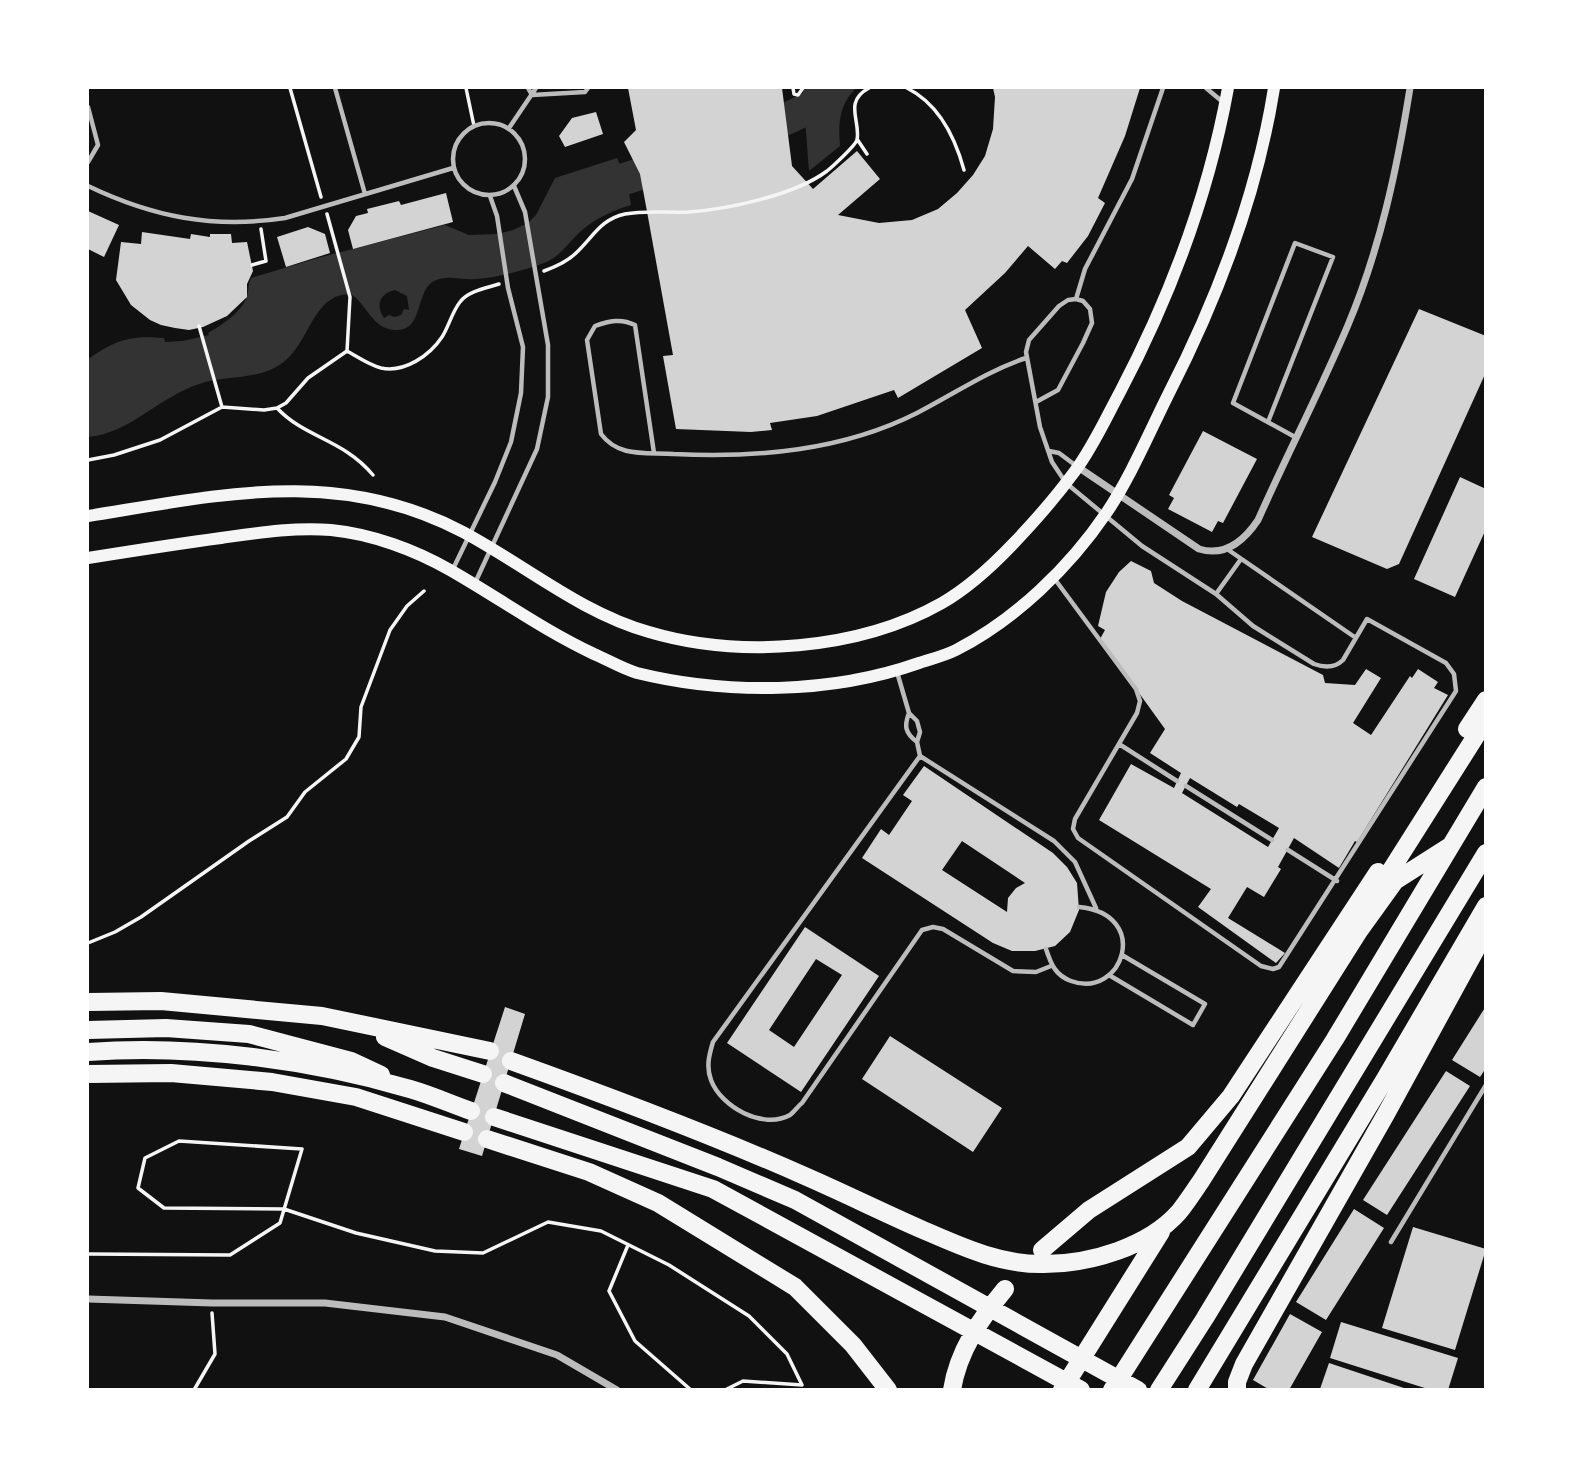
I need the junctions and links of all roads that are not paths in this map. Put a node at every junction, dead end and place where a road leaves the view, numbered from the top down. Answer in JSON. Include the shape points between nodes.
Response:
{"nodes":[{"id":1,"x":335,"y":88,"type":"edge"},
{"id":2,"x":528,"y":88,"type":"edge"},
{"id":3,"x":536,"y":88,"type":"edge"},
{"id":4,"x":588,"y":88,"type":"edge"},
{"id":5,"x":1163,"y":88,"type":"edge"},
{"id":6,"x":1206,"y":88,"type":"edge"},
{"id":7,"x":1228,"y":88,"type":"edge"},
{"id":8,"x":1273,"y":88,"type":"edge"},
{"id":9,"x":1410,"y":88,"type":"edge"},
{"id":10,"x":532,"y":95,"type":"junction"},
{"id":11,"x":1225,"y":104,"type":"junction"},
{"id":12,"x":88,"y":107,"type":"edge"},
{"id":13,"x":509,"y":128,"type":"junction"},
{"id":14,"x":88,"y":162,"type":"edge"},
{"id":15,"x":453,"y":168,"type":"junction"},
{"id":16,"x":88,"y":186,"type":"edge"},
{"id":17,"x":514,"y":186,"type":"junction"},
{"id":18,"x":365,"y":194,"type":"junction"},
{"id":19,"x":490,"y":196,"type":"junction"},
{"id":20,"x":1076,"y":299,"type":"junction"},
{"id":21,"x":1026,"y":358,"type":"junction"},
{"id":22,"x":1036,"y":402,"type":"junction"},
{"id":23,"x":1268,"y":422,"type":"junction"},
{"id":24,"x":1295,"y":437,"type":"junction"},
{"id":25,"x":1049,"y":451,"type":"junction"},
{"id":26,"x":654,"y":453,"type":"junction"},
{"id":27,"x":1078,"y":467,"type":"junction"},
{"id":28,"x":1066,"y":483,"type":"junction"},
{"id":29,"x":1117,"y":496,"type":"junction"},
{"id":30,"x":88,"y":516,"type":"edge"},
{"id":31,"x":1105,"y":516,"type":"junction"},
{"id":32,"x":468,"y":535,"type":"junction"},
{"id":33,"x":491,"y":549,"type":"junction"},
{"id":34,"x":1226,"y":549,"type":"junction"},
{"id":35,"x":88,"y":558,"type":"edge"},
{"id":36,"x":1241,"y":559,"type":"junction"},
{"id":37,"x":452,"y":571,"type":"junction"},
{"id":38,"x":1054,"y":577,"type":"junction"},
{"id":39,"x":475,"y":585,"type":"junction"},
{"id":40,"x":1216,"y":594,"type":"junction"},
{"id":41,"x":1356,"y":638,"type":"junction"},
{"id":42,"x":897,"y":671,"type":"junction"},
{"id":43,"x":1486,"y":699,"type":"edge"},
{"id":44,"x":909,"y":713,"type":"junction"},
{"id":45,"x":1486,"y":720,"type":"edge"},
{"id":46,"x":917,"y":742,"type":"junction"},
{"id":47,"x":1118,"y":744,"type":"junction"},
{"id":48,"x":920,"y":756,"type":"junction"},
{"id":49,"x":1177,"y":781,"type":"dead end"},
{"id":50,"x":1186,"y":786,"type":"dead end"},
{"id":51,"x":1486,"y":787,"type":"edge"},
{"id":52,"x":1272,"y":840,"type":"dead end"},
{"id":53,"x":1451,"y":846,"type":"junction"},
{"id":54,"x":1288,"y":850,"type":"dead end"},
{"id":55,"x":1486,"y":853,"type":"edge"},
{"id":56,"x":1337,"y":881,"type":"junction"},
{"id":57,"x":1486,"y":906,"type":"edge"},
{"id":58,"x":1079,"y":907,"type":"dead end"},
{"id":59,"x":1096,"y":908,"type":"junction"},
{"id":60,"x":1486,"y":931,"type":"edge"},
{"id":61,"x":1046,"y":948,"type":"dead end"},
{"id":62,"x":1122,"y":955,"type":"junction"},
{"id":63,"x":1051,"y":966,"type":"junction"},
{"id":64,"x":1109,"y":975,"type":"junction"},
{"id":65,"x":88,"y":995,"type":"edge"},
{"id":66,"x":119,"y":1000,"type":"junction"},
{"id":67,"x":88,"y":1002,"type":"edge"},
{"id":68,"x":346,"y":1020,"type":"junction"},
{"id":69,"x":88,"y":1030,"type":"edge"},
{"id":70,"x":490,"y":1051,"type":"dead end"},
{"id":71,"x":88,"y":1052,"type":"edge"},
{"id":72,"x":511,"y":1061,"type":"dead end"},
{"id":73,"x":88,"y":1074,"type":"edge"},
{"id":74,"x":483,"y":1074,"type":"dead end"},
{"id":75,"x":504,"y":1083,"type":"dead end"},
{"id":76,"x":1486,"y":1085,"type":"edge"},
{"id":77,"x":411,"y":1089,"type":"junction"},
{"id":78,"x":471,"y":1111,"type":"dead end"},
{"id":79,"x":494,"y":1117,"type":"dead end"},
{"id":80,"x":464,"y":1132,"type":"dead end"},
{"id":81,"x":487,"y":1139,"type":"dead end"},
{"id":82,"x":1391,"y":1242,"type":"dead end"},
{"id":83,"x":1042,"y":1250,"type":"dead end"},
{"id":84,"x":1005,"y":1289,"type":"dead end"},
{"id":85,"x":88,"y":1299,"type":"edge"},
{"id":86,"x":1205,"y":1318,"type":"junction"},
{"id":87,"x":617,"y":1390,"type":"edge"},
{"id":88,"x":888,"y":1390,"type":"edge"},
{"id":89,"x":953,"y":1390,"type":"edge"},
{"id":90,"x":1062,"y":1390,"type":"edge"},
{"id":91,"x":1081,"y":1390,"type":"edge"},
{"id":92,"x":1112,"y":1390,"type":"edge"},
{"id":93,"x":1138,"y":1390,"type":"edge"},
{"id":94,"x":1159,"y":1390,"type":"edge"},
{"id":95,"x":1170,"y":1390,"type":"edge"},
{"id":96,"x":1197,"y":1390,"type":"edge"},
{"id":97,"x":1237,"y":1390,"type":"edge"}],
"edges":[{"from":1,"to":18,"type":"lane"},
{"from":2,"to":10,"type":"lane"},
{"from":3,"to":10,"type":"lane"},
{"from":4,"to":10,"type":"lane","via":[[585,92]]},
{"from":5,"to":20,"type":"lane","via":[[1132,179],[1086,269]]},
{"from":6,"to":11,"type":"lane"},
{"from":7,"to":11,"type":"main road"},
{"from":8,"to":29,"type":"main road","via":[[1267,128],[1234,246],[1178,377]]},
{"from":9,"to":24,"type":"street","via":[[1386,212],[1369,266],[1348,325]]},
{"from":10,"to":13,"type":"lane"},
{"from":11,"to":27,"type":"main road","via":[[1190,232],[1164,299],[1138,358]]},
{"from":12,"to":14,"type":"lane","via":[[98,145]]},
{"from":13,"to":15,"type":"lane","via":[[490,123],[474,126],[461,136],[453,151]]},
{"from":13,"to":17,"type":"lane","via":[[525,150],[526,163]]},
{"from":15,"to":18,"type":"lane"},
{"from":15,"to":19,"type":"lane","via":[[474,193]]},
{"from":16,"to":18,"type":"lane","via":[[168,216],[220,222],[285,218]]},
{"from":17,"to":19,"type":"lane"},
{"from":17,"to":33,"type":"lane","via":[[524,212],[548,345],[548,397],[537,449]]},
{"from":19,"to":32,"type":"lane","via":[[523,347],[521,393],[511,442]]},
{"from":20,"to":21,"type":"lane","via":[[1059,306],[1029,340]]},
{"from":20,"to":22,"type":"lane","via":[[1090,309],[1091,323],[1058,390]]},
{"from":21,"to":22,"type":"lane"},
{"from":21,"to":26,"type":"lane","via":[[998,367],[916,414],[831,445],[770,452]]},
{"from":22,"to":25,"type":"lane"},
{"from":23,"to":23,"type":"lane","via":[[1333,257],[1296,243],[1233,403]]},
{"from":23,"to":24,"type":"lane"},
{"from":24,"to":34,"type":"street","via":[[1258,520],[1250,532]]},
{"from":25,"to":27,"type":"lane"},
{"from":25,"to":28,"type":"lane"},
{"from":26,"to":26,"type":"lane","via":[[621,451],[601,434],[587,340],[595,326],[617,320],[635,325]]},
{"from":27,"to":28,"type":"main road"},
{"from":27,"to":29,"type":"street"},
{"from":28,"to":31,"type":"lane"},
{"from":28,"to":33,"type":"main road","via":[[986,572],[943,603],[889,627],[825,642],[761,648],[646,632],[581,603]]},
{"from":29,"to":31,"type":"main road"},
{"from":29,"to":34,"type":"street","via":[[1189,544],[1213,552]]},
{"from":30,"to":32,"type":"main road","via":[[241,493],[333,491],[413,509]]},
{"from":31,"to":38,"type":"main road"},
{"from":31,"to":40,"type":"lane"},
{"from":32,"to":33,"type":"main road"},
{"from":32,"to":37,"type":"lane"},
{"from":33,"to":39,"type":"lane"},
{"from":34,"to":36,"type":"lane"},
{"from":35,"to":37,"type":"main road","via":[[299,529],[333,530],[398,547]]},
{"from":36,"to":40,"type":"lane"},
{"from":36,"to":41,"type":"lane"},
{"from":37,"to":39,"type":"main road"},
{"from":38,"to":42,"type":"main road","via":[[1011,615],[954,651]]},
{"from":38,"to":47,"type":"lane","via":[[1139,695],[1137,713]]},
{"from":39,"to":42,"type":"main road","via":[[554,635],[633,672],[688,683],[768,688],[844,682]]},
{"from":40,"to":41,"type":"lane","via":[[1253,626],[1322,667],[1338,665]]},
{"from":41,"to":56,"type":"lane","via":[[1367,619],[1446,663],[1454,674],[1456,691]]},
{"from":42,"to":44,"type":"lane"},
{"from":43,"to":83,"type":"highway","via":[[1365,893],[1211,1122],[1188,1147],[1089,1210]]},
{"from":44,"to":46,"type":"lane","via":[[917,720]]},
{"from":44,"to":46,"type":"lane","via":[[908,735]]},
{"from":45,"to":90,"type":"highway"},
{"from":46,"to":48,"type":"lane"},
{"from":47,"to":49,"type":"lane"},
{"from":47,"to":56,"type":"lane","via":[[1075,819],[1073,829],[1078,838],[1261,966],[1273,969],[1282,964]]},
{"from":48,"to":59,"type":"lane","via":[[1054,841],[1075,863]]},
{"from":48,"to":63,"type":"lane","via":[[713,1042],[709,1070],[721,1097],[755,1117],[790,1115],[922,930],[943,929],[1013,971],[1036,972]]},
{"from":50,"to":52,"type":"lane"},
{"from":51,"to":53,"type":"highway"},
{"from":53,"to":72,"type":"highway","via":[[1395,881],[1178,1212],[1145,1239],[1077,1262],[1008,1261],[970,1250],[642,1108]]},
{"from":53,"to":92,"type":"highway","via":[[1335,1039]]},
{"from":54,"to":56,"type":"lane"},
{"from":55,"to":86,"type":"highway"},
{"from":57,"to":96,"type":"highway"},
{"from":58,"to":59,"type":"lane"},
{"from":59,"to":62,"type":"lane","via":[[1118,927]]},
{"from":60,"to":97,"type":"highway","via":[[1244,1364]]},
{"from":61,"to":63,"type":"lane"},
{"from":62,"to":64,"type":"lane"},
{"from":62,"to":64,"type":"lane","via":[[1205,1004],[1193,1025]]},
{"from":63,"to":64,"type":"lane","via":[[1062,977],[1080,984]]},
{"from":65,"to":66,"type":"highway"},
{"from":66,"to":67,"type":"highway"},
{"from":66,"to":68,"type":"highway"},
{"from":68,"to":70,"type":"highway"},
{"from":68,"to":74,"type":"highway"},
{"from":69,"to":77,"type":"highway","via":[[166,1028],[249,1034],[351,1061]]},
{"from":71,"to":77,"type":"highway","via":[[174,1051],[250,1057]]},
{"from":73,"to":80,"type":"highway","via":[[172,1073],[272,1082],[356,1097]]},
{"from":75,"to":93,"type":"highway","via":[[795,1200]]},
{"from":76,"to":82,"type":"lane"},
{"from":77,"to":78,"type":"highway"},
{"from":79,"to":91,"type":"highway","via":[[713,1189]]},
{"from":81,"to":88,"type":"highway","via":[[589,1172],[658,1203],[795,1287],[853,1345]]},
{"from":84,"to":89,"type":"highway","via":[[983,1316],[967,1347]]},
{"from":85,"to":87,"type":"street","via":[[325,1303],[444,1317],[557,1355]]},
{"from":86,"to":94,"type":"highway"},
{"from":86,"to":95,"type":"highway"}]}
